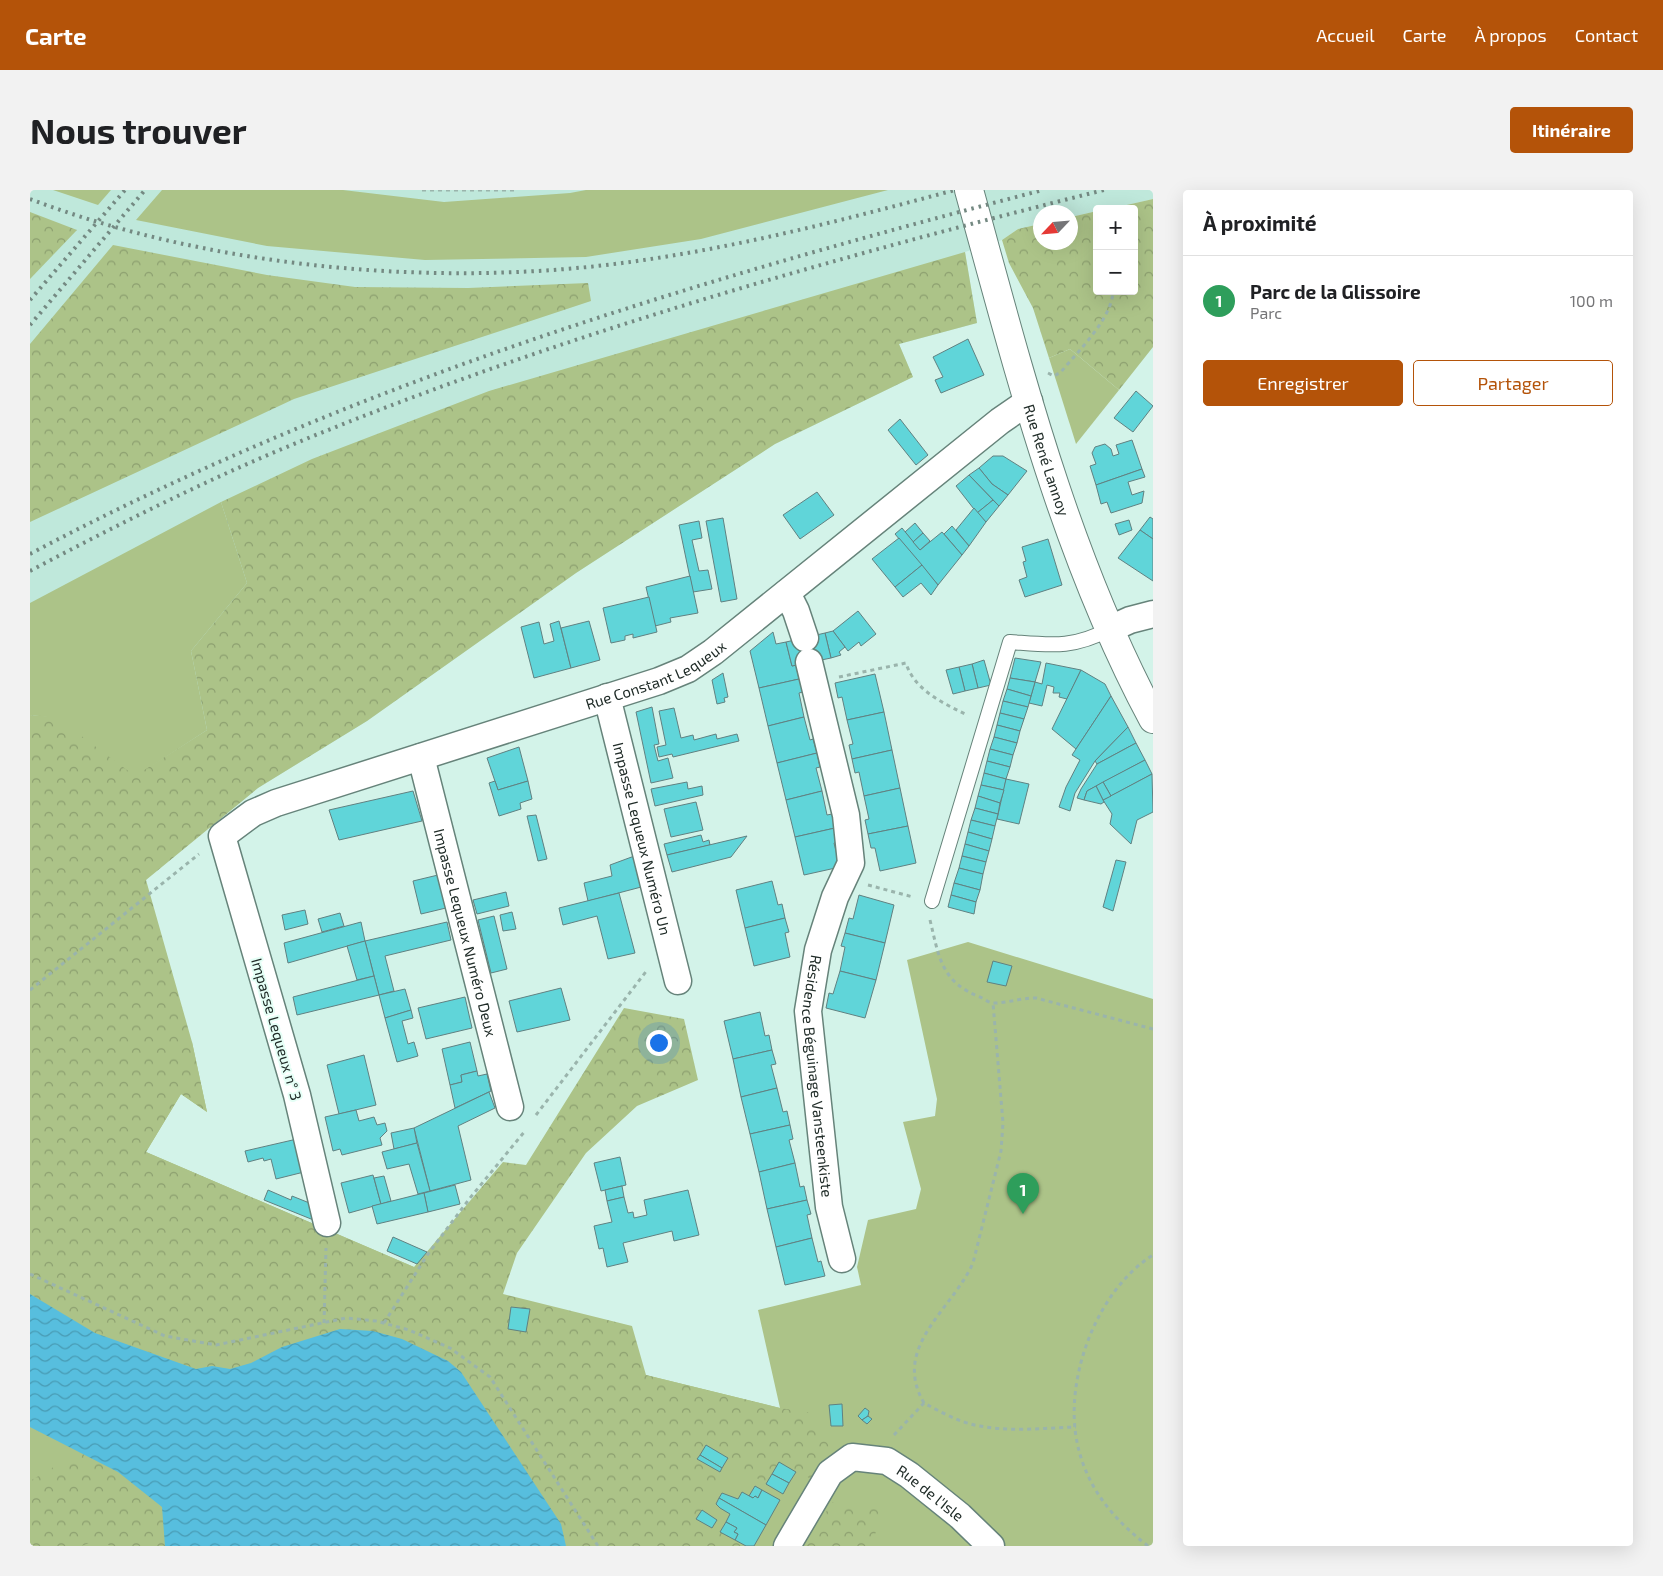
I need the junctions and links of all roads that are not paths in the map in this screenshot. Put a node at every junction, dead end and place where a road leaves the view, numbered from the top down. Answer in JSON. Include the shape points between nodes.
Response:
{"nodes":[{"id":1,"x":969,"y":190,"type":"edge"},
{"id":2,"x":1029,"y":401,"type":"junction"},
{"id":3,"x":787,"y":593,"type":"junction"},
{"id":4,"x":1153,"y":614,"type":"edge"},
{"id":5,"x":1110,"y":629,"type":"junction"},
{"id":6,"x":607,"y":697,"type":"junction"},
{"id":7,"x":1153,"y":719,"type":"edge"},
{"id":8,"x":421,"y":757,"type":"junction"},
{"id":9,"x":222,"y":836,"type":"joint"},
{"id":10,"x":932,"y":902,"type":"road end"},
{"id":11,"x":678,"y":981,"type":"dead end"},
{"id":12,"x":510,"y":1107,"type":"dead end"},
{"id":13,"x":327,"y":1222,"type":"road end"},
{"id":14,"x":842,"y":1259,"type":"dead end"},
{"id":15,"x":787,"y":1546,"type":"edge"},
{"id":16,"x":991,"y":1546,"type":"edge"}],
"edges":[{"from":1,"to":2,"type":"street","name":"Rue René Lannoy"},
{"from":2,"to":3,"type":"street","name":"Rue Constant Lequeux"},
{"from":2,"to":5,"type":"street","name":"Rue René Lannoy","via":[[1048,470],[1072,538]]},
{"from":3,"to":6,"type":"street","name":"Rue Constant Lequeux","via":[[688,669]]},
{"from":3,"to":14,"type":"street","name":"Résidence Béguinage Vansteenkiste","via":[[796,611],[810,661],[846,815],[851,863],[835,897],[818,950],[808,1011],[829,1207]]},
{"from":4,"to":5,"type":"street"},
{"from":5,"to":7,"type":"street","name":"Rue René Lannoy"},
{"from":5,"to":10,"type":"lane","via":[[1088,640],[1064,645],[1010,642]]},
{"from":6,"to":8,"type":"street","name":"Rue Constant Lequeux"},
{"from":6,"to":11,"type":"street","name":"Impasse Lequeux Numéro Un"},
{"from":8,"to":9,"type":"street","name":"Rue Constant Lequeux","via":[[276,804],[253,814]]},
{"from":8,"to":12,"type":"street","name":"Impasse Lequeux Numéro Deux"},
{"from":9,"to":13,"type":"street","name":"Impasse Lequeux n° 3","via":[[296,1095]]},
{"from":15,"to":16,"type":"street","name":"Rue de l'Isle","via":[[830,1473],[852,1457],[887,1461],[902,1470],[960,1516]]}]}
